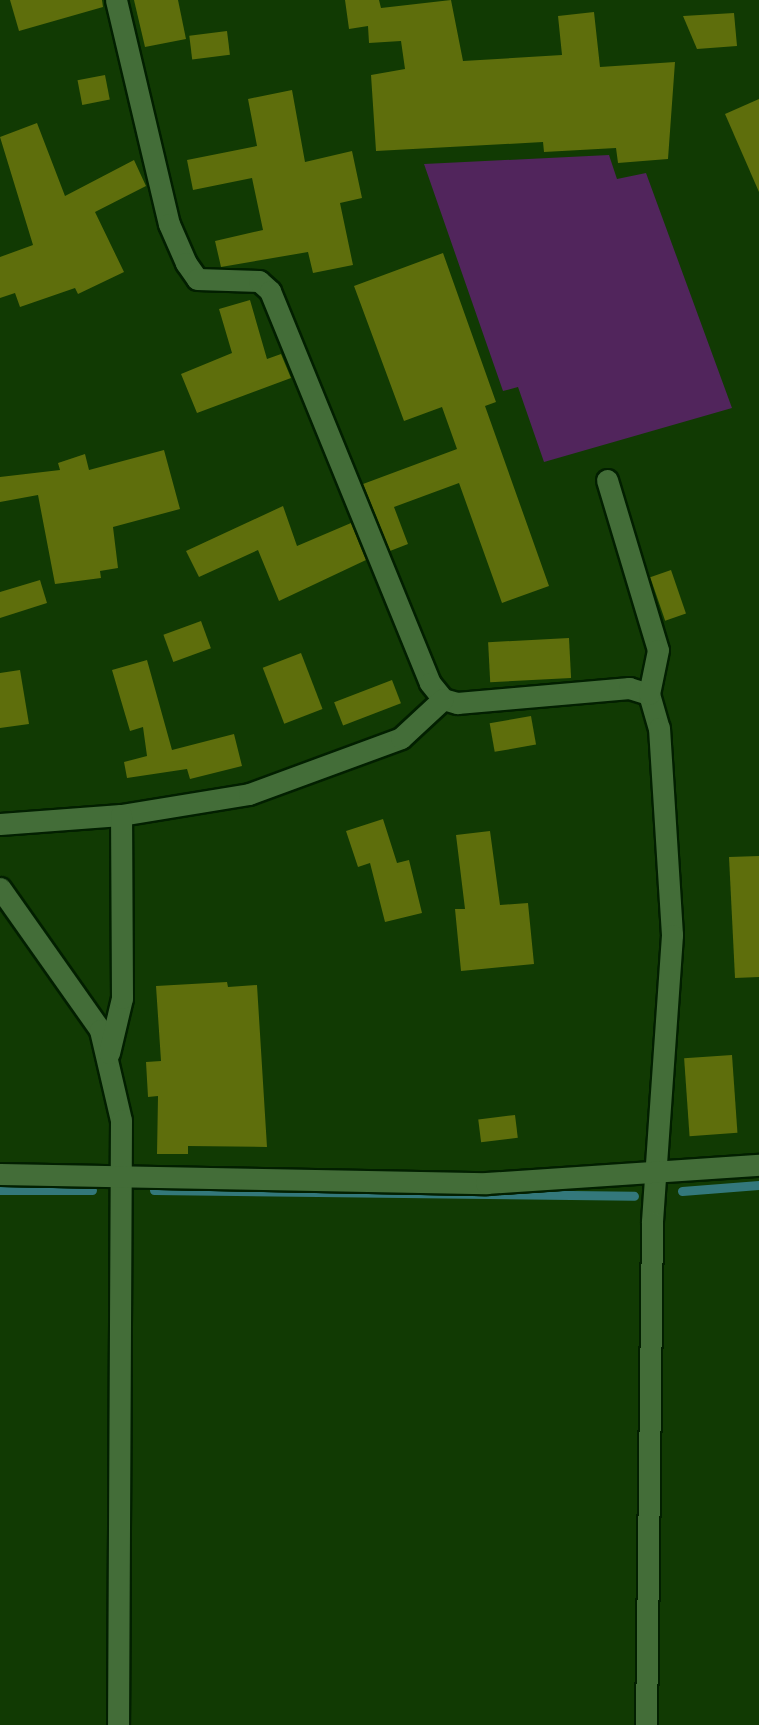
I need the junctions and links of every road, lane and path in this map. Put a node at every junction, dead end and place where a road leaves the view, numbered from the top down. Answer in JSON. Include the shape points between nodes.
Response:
{"nodes":[{"id":1,"x":116,"y":0,"type":"edge"},
{"id":2,"x":607,"y":480,"type":"dead end"},
{"id":3,"x":649,"y":694,"type":"junction"},
{"id":4,"x":443,"y":699,"type":"junction"},
{"id":5,"x":121,"y":815,"type":"junction"},
{"id":6,"x":0,"y":824,"type":"edge"},
{"id":7,"x":0,"y":888,"type":"edge"},
{"id":8,"x":108,"y":1053,"type":"junction"},
{"id":9,"x":759,"y":1165,"type":"edge"},
{"id":10,"x":657,"y":1172,"type":"junction"},
{"id":11,"x":0,"y":1174,"type":"edge"},
{"id":12,"x":123,"y":1176,"type":"junction"},
{"id":13,"x":118,"y":1725,"type":"edge"},
{"id":14,"x":646,"y":1725,"type":"edge"}],
"edges":[{"from":1,"to":4,"type":"street","via":[[169,224],[186,263],[197,279],[259,281],[270,291],[430,683]]},
{"from":2,"to":3,"type":"street","via":[[658,650]]},
{"from":3,"to":4,"type":"street","via":[[629,688]]},
{"from":3,"to":10,"type":"street","via":[[659,728],[672,935]]},
{"from":4,"to":5,"type":"street","via":[[401,738],[302,779]]},
{"from":5,"to":6,"type":"street"},
{"from":5,"to":8,"type":"street","via":[[122,998]]},
{"from":7,"to":8,"type":"street","via":[[67,975]]},
{"from":8,"to":12,"type":"street"},
{"from":9,"to":10,"type":"street"},
{"from":10,"to":12,"type":"street","via":[[486,1183]]},
{"from":10,"to":14,"type":"street"},
{"from":11,"to":12,"type":"street"},
{"from":12,"to":13,"type":"street"}]}
